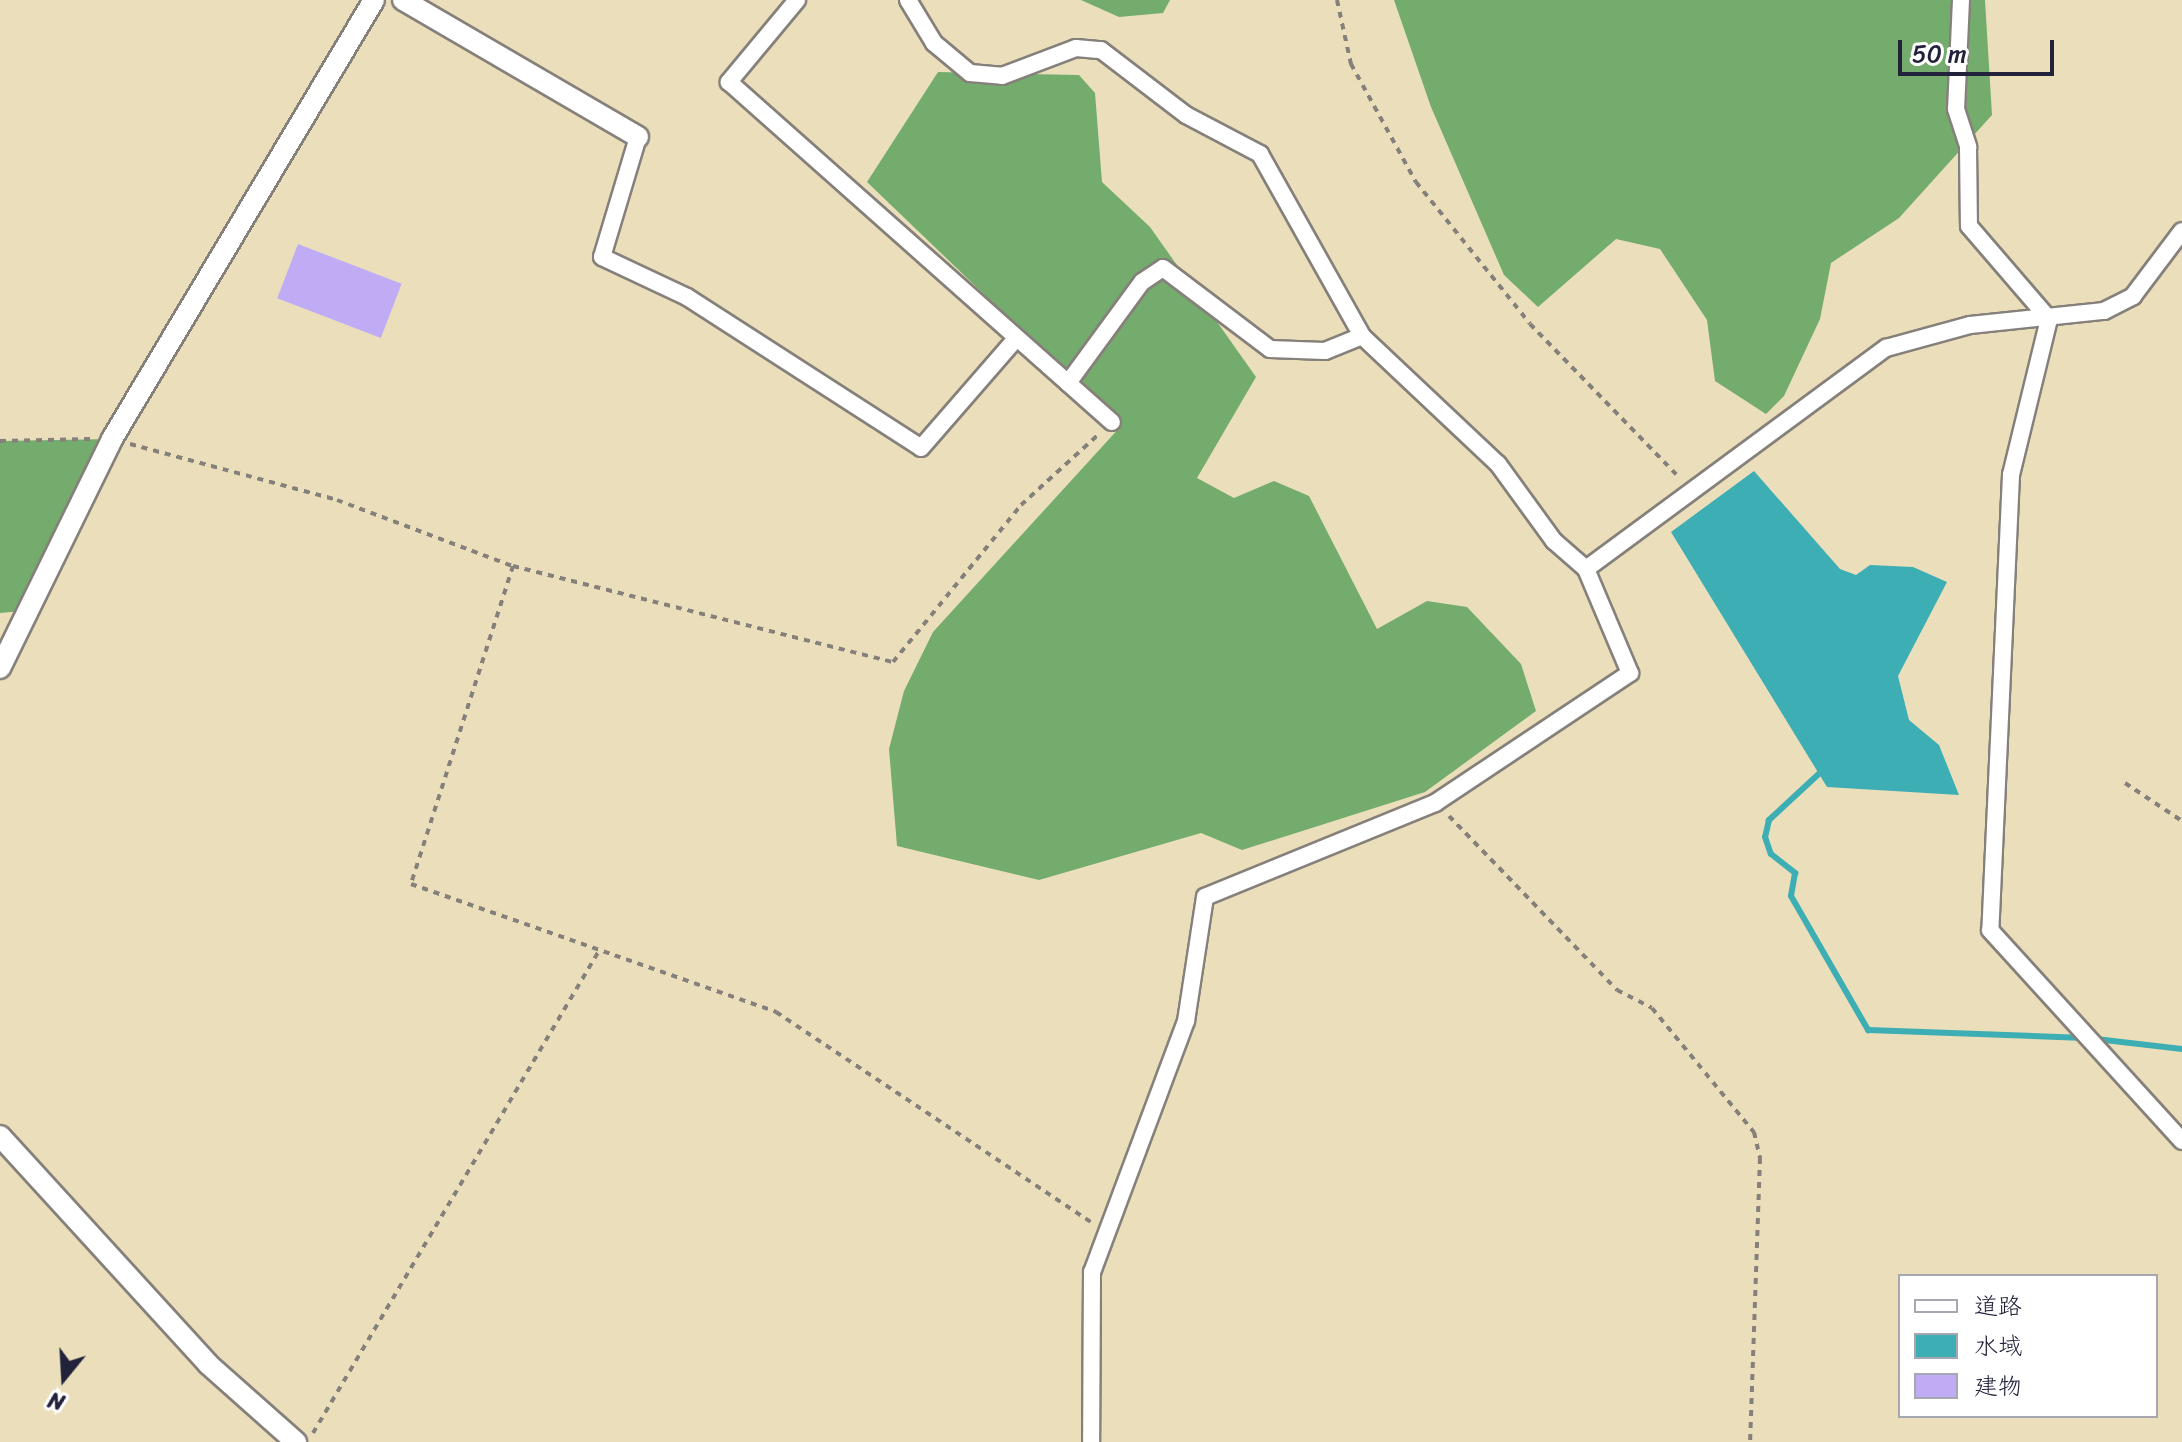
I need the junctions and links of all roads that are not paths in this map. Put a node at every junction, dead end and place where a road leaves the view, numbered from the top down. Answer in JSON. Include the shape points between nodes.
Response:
{"nodes":[{"id":1,"x":374,"y":0,"type":"edge"},
{"id":2,"x":403,"y":0,"type":"edge"},
{"id":3,"x":797,"y":0,"type":"edge"},
{"id":4,"x":908,"y":0,"type":"edge"},
{"id":5,"x":1961,"y":0,"type":"edge"},
{"id":6,"x":638,"y":137,"type":"joint"},
{"id":7,"x":2182,"y":231,"type":"edge"},
{"id":8,"x":2049,"y":319,"type":"junction"},
{"id":9,"x":1362,"y":336,"type":"junction"},
{"id":10,"x":1015,"y":340,"type":"junction"},
{"id":11,"x":1068,"y":383,"type":"junction"},
{"id":12,"x":1112,"y":422,"type":"road end"},
{"id":13,"x":1586,"y":569,"type":"junction"},
{"id":14,"x":0,"y":668,"type":"edge"},
{"id":15,"x":0,"y":1136,"type":"edge"},
{"id":16,"x":2182,"y":1141,"type":"edge"},
{"id":17,"x":296,"y":1442,"type":"edge"},
{"id":18,"x":1091,"y":1442,"type":"edge"}],
"edges":[{"from":1,"to":14,"type":"street","via":[[112,439]]},
{"from":2,"to":6,"type":"street"},
{"from":3,"to":10,"type":"street","via":[[729,82]]},
{"from":4,"to":9,"type":"street","via":[[934,43],[970,73],[1002,76],[1076,48],[1101,50],[1186,115],[1244,140],[1305,226]]},
{"from":5,"to":8,"type":"street","via":[[1956,109],[1968,147],[1969,226]]},
{"from":6,"to":10,"type":"street","via":[[602,257],[687,297],[921,448]]},
{"from":7,"to":8,"type":"street","via":[[2133,296],[2104,311]]},
{"from":8,"to":13,"type":"street","via":[[1970,325],[1886,348],[1690,487]]},
{"from":8,"to":16,"type":"street","via":[[2011,475],[1990,930]]},
{"from":9,"to":11,"type":"street","via":[[1325,351],[1270,349],[1163,268],[1142,282]]},
{"from":9,"to":13,"type":"street","via":[[1498,464],[1554,541]]},
{"from":10,"to":11,"type":"street"},
{"from":11,"to":12,"type":"street"},
{"from":13,"to":18,"type":"street","via":[[1630,673],[1435,803],[1205,897],[1186,1021],[1092,1272]]},
{"from":15,"to":17,"type":"street","via":[[208,1364]]}]}
